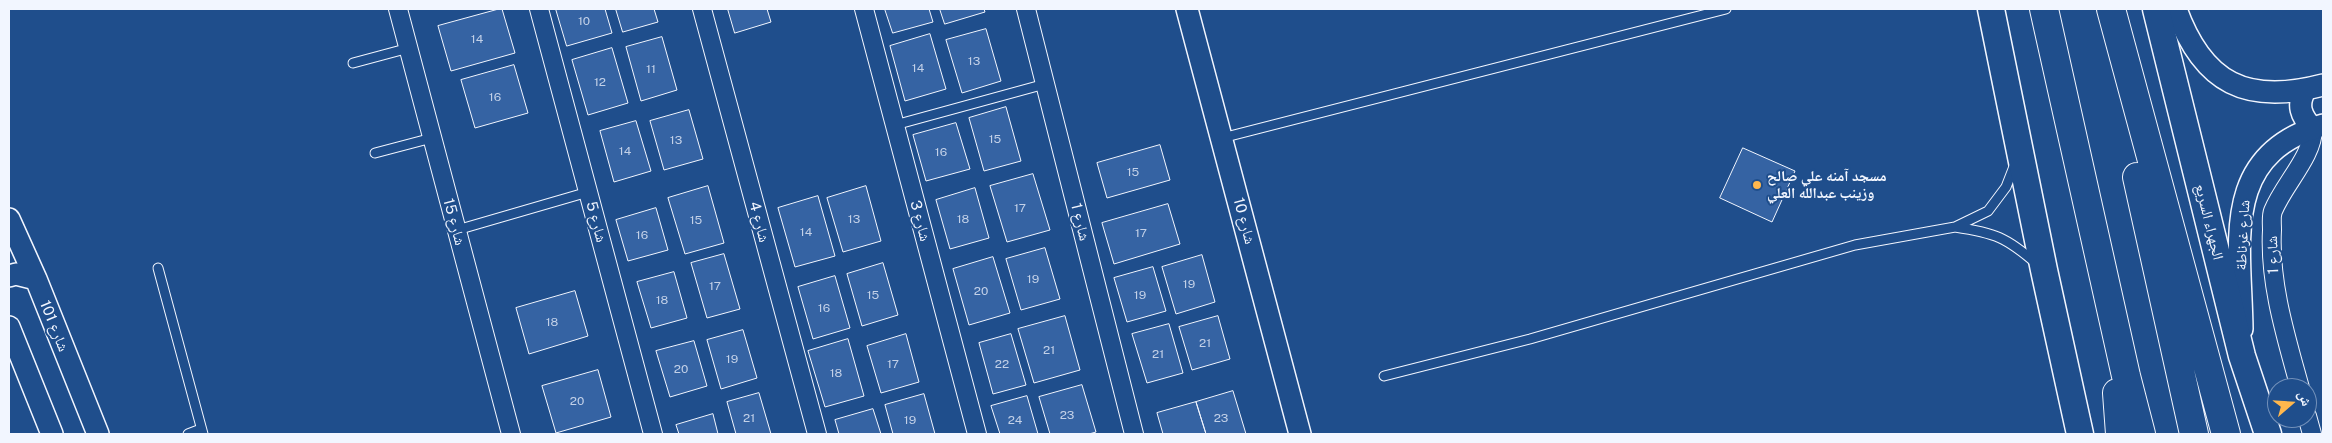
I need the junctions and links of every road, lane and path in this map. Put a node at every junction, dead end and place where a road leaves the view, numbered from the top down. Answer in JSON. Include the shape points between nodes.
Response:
{"nodes":[{"id":1,"x":398,"y":9,"type":"edge"},
{"id":2,"x":539,"y":9,"type":"edge"},
{"id":3,"x":702,"y":9,"type":"edge"},
{"id":4,"x":864,"y":9,"type":"edge"},
{"id":5,"x":1026,"y":9,"type":"edge"},
{"id":6,"x":1187,"y":9,"type":"edge"},
{"id":7,"x":1726,"y":9,"type":"edge"},
{"id":8,"x":1991,"y":9,"type":"edge"},
{"id":9,"x":2044,"y":9,"type":"edge"},
{"id":10,"x":2101,"y":9,"type":"edge"},
{"id":11,"x":2110,"y":9,"type":"edge"},
{"id":12,"x":2156,"y":9,"type":"edge"},
{"id":13,"x":2176,"y":9,"type":"edge"},
{"id":14,"x":408,"y":48,"type":"junction"},
{"id":15,"x":353,"y":62,"type":"dead end"},
{"id":16,"x":1045,"y":84,"type":"junction"},
{"id":17,"x":2314,"y":87,"type":"edge"},
{"id":18,"x":895,"y":124,"type":"junction"},
{"id":19,"x":2318,"y":127,"type":"edge"},
{"id":20,"x":432,"y":138,"type":"junction"},
{"id":21,"x":1222,"y":138,"type":"junction"},
{"id":22,"x":2020,"y":150,"type":"junction"},
{"id":23,"x":375,"y":154,"type":"dead end"},
{"id":24,"x":588,"y":192,"type":"junction"},
{"id":25,"x":9,"y":219,"type":"edge"},
{"id":26,"x":1955,"y":227,"type":"junction"},
{"id":27,"x":457,"y":230,"type":"junction"},
{"id":28,"x":158,"y":268,"type":"dead end"},
{"id":29,"x":2044,"y":270,"type":"junction"},
{"id":30,"x":9,"y":276,"type":"edge"},
{"id":31,"x":36,"y":279,"type":"junction"},
{"id":32,"x":2115,"y":324,"type":"junction"},
{"id":33,"x":9,"y":327,"type":"edge"},
{"id":34,"x":2242,"y":356,"type":"junction"},
{"id":35,"x":1384,"y":376,"type":"dead end"},
{"id":36,"x":2298,"y":378,"type":"edge"},
{"id":37,"x":202,"y":431,"type":"edge"},
{"id":38,"x":52,"y":434,"type":"edge"},
{"id":39,"x":98,"y":434,"type":"edge"},
{"id":40,"x":188,"y":434,"type":"edge"},
{"id":41,"x":511,"y":434,"type":"edge"},
{"id":42,"x":653,"y":434,"type":"edge"},
{"id":43,"x":816,"y":434,"type":"edge"},
{"id":44,"x":977,"y":434,"type":"edge"},
{"id":45,"x":1134,"y":434,"type":"edge"},
{"id":46,"x":1300,"y":434,"type":"edge"},
{"id":47,"x":2080,"y":434,"type":"edge"},
{"id":48,"x":2120,"y":434,"type":"edge"},
{"id":49,"x":2141,"y":434,"type":"edge"},
{"id":50,"x":2194,"y":434,"type":"edge"},
{"id":51,"x":2226,"y":434,"type":"edge"},
{"id":52,"x":2268,"y":434,"type":"edge"}],
"edges":[{"from":1,"to":14,"type":"street","name":"شارع 15"},
{"from":2,"to":24,"type":"street","name":"شارع 5"},
{"from":3,"to":43,"type":"street","name":"شارع 4"},
{"from":4,"to":18,"type":"street","name":"شارع 3"},
{"from":5,"to":16,"type":"street","name":"شارع 1"},
{"from":6,"to":21,"type":"street","name":"شارع 10"},
{"from":7,"to":21,"type":"lane"},
{"from":8,"to":22,"type":"main road"},
{"from":9,"to":32,"type":"highway"},
{"from":10,"to":50,"type":"highway"},
{"from":11,"to":51,"type":"highway"},
{"from":12,"to":34,"type":"main road","name":"الجهراء السريع"},
{"from":13,"to":17,"type":"street","via":[[2185,33],[2198,52],[2226,80],[2240,88],[2278,93]]},
{"from":14,"to":15,"type":"lane"},
{"from":14,"to":20,"type":"street","name":"شارع 15"},
{"from":16,"to":18,"type":"lane"},
{"from":16,"to":45,"type":"street","name":"شارع 1"},
{"from":17,"to":19,"type":"street","via":[[2300,98],[2300,107],[2302,115]]},
{"from":18,"to":44,"type":"street","name":"شارع 3"},
{"from":19,"to":34,"type":"street","name":"شارع غرناطة","via":[[2280,144],[2247,186],[2240,253]]},
{"from":19,"to":36,"type":"street","name":"شارع 1","via":[[2273,212],[2274,281]]},
{"from":20,"to":23,"type":"lane"},
{"from":20,"to":27,"type":"street","name":"شارع 15"},
{"from":21,"to":46,"type":"street","name":"شارع 10"},
{"from":22,"to":26,"type":"lane","via":[[2006,187],[1988,211]]},
{"from":22,"to":29,"type":"main road"},
{"from":24,"to":27,"type":"lane"},
{"from":24,"to":42,"type":"street","name":"شارع 5"},
{"from":25,"to":31,"type":"street","name":"شارع 101"},
{"from":26,"to":29,"type":"lane","via":[[1990,232],[2016,246]]},
{"from":26,"to":35,"type":"lane","via":[[1855,244],[1530,339]]},
{"from":27,"to":41,"type":"street","name":"شارع 15"},
{"from":28,"to":37,"type":"lane"},
{"from":29,"to":47,"type":"main road"},
{"from":30,"to":31,"type":"street","via":[[16,274]]},
{"from":31,"to":39,"type":"street","name":"شارع 101"},
{"from":32,"to":48,"type":"highway"},
{"from":32,"to":49,"type":"highway"},
{"from":33,"to":38,"type":"street"},
{"from":34,"to":52,"type":"main road","name":"الجهراء السريع"},
{"from":37,"to":40,"type":"lane"}]}
